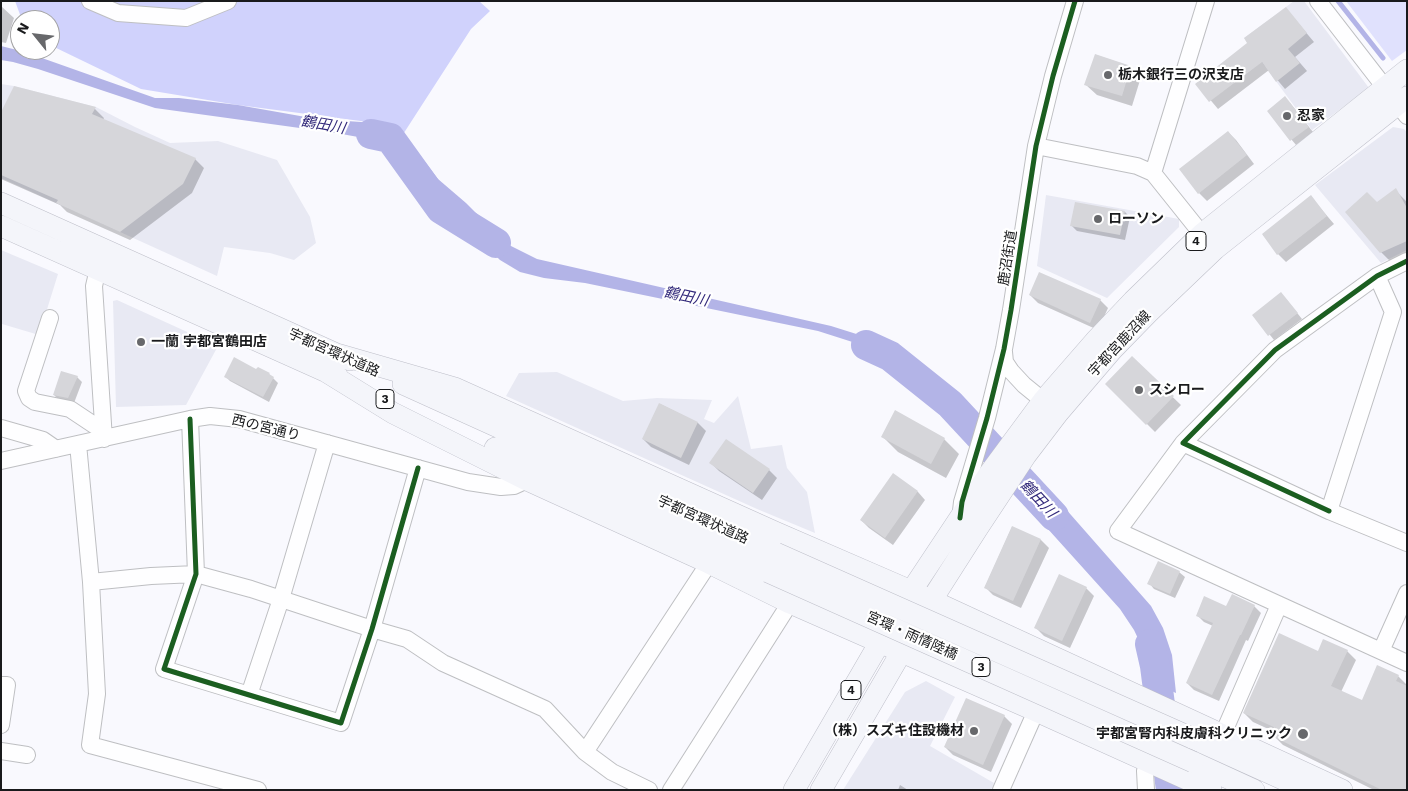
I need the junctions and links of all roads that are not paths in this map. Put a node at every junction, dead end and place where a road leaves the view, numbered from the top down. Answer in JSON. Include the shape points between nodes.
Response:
{"nodes":[{"id":1,"x":90,"y":1,"type":"edge"},
{"id":2,"x":228,"y":1,"type":"edge"},
{"id":3,"x":1075,"y":1,"type":"edge"},
{"id":4,"x":1206,"y":1,"type":"edge"},
{"id":5,"x":1318,"y":1,"type":"edge"},
{"id":6,"x":1407,"y":70,"type":"edge"},
{"id":7,"x":1385,"y":87,"type":"junction"},
{"id":8,"x":1404,"y":106,"type":"edge"},
{"id":9,"x":1036,"y":146,"type":"junction"},
{"id":10,"x":1153,"y":173,"type":"junction"},
{"id":11,"x":1,"y":203,"type":"edge"},
{"id":12,"x":1,"y":226,"type":"edge"},
{"id":13,"x":1208,"y":242,"type":"junction"},
{"id":14,"x":102,"y":260,"type":"junction"},
{"id":15,"x":1407,"y":261,"type":"edge"},
{"id":16,"x":1377,"y":276,"type":"junction"},
{"id":17,"x":50,"y":318,"type":"dead end"},
{"id":18,"x":1004,"y":349,"type":"junction"},
{"id":19,"x":336,"y":354,"type":"junction"},
{"id":20,"x":325,"y":371,"type":"junction"},
{"id":21,"x":1051,"y":407,"type":"junction"},
{"id":22,"x":190,"y":418,"type":"junction"},
{"id":23,"x":1,"y":428,"type":"edge"},
{"id":24,"x":103,"y":435,"type":"junction"},
{"id":25,"x":327,"y":443,"type":"junction"},
{"id":26,"x":1182,"y":443,"type":"junction"},
{"id":27,"x":78,"y":444,"type":"junction"},
{"id":28,"x":56,"y":449,"type":"junction"},
{"id":29,"x":1,"y":461,"type":"edge"},
{"id":30,"x":418,"y":468,"type":"junction"},
{"id":31,"x":527,"y":480,"type":"junction"},
{"id":32,"x":996,"y":481,"type":"junction"},
{"id":33,"x":1329,"y":511,"type":"junction"},
{"id":34,"x":960,"y":518,"type":"junction"},
{"id":35,"x":1407,"y":543,"type":"edge"},
{"id":36,"x":772,"y":562,"type":"junction"},
{"id":37,"x":709,"y":563,"type":"junction"},
{"id":38,"x":196,"y":574,"type":"junction"},
{"id":39,"x":91,"y":582,"type":"junction"},
{"id":40,"x":911,"y":591,"type":"junction"},
{"id":41,"x":1407,"y":593,"type":"edge"},
{"id":42,"x":282,"y":599,"type":"junction"},
{"id":43,"x":931,"y":600,"type":"junction"},
{"id":44,"x":790,"y":603,"type":"junction"},
{"id":45,"x":1279,"y":604,"type":"junction"},
{"id":46,"x":372,"y":629,"type":"junction"},
{"id":47,"x":879,"y":642,"type":"junction"},
{"id":48,"x":901,"y":651,"type":"junction"},
{"id":49,"x":1381,"y":651,"type":"junction"},
{"id":50,"x":1407,"y":662,"type":"edge"},
{"id":51,"x":1,"y":685,"type":"edge"},
{"id":52,"x":249,"y":695,"type":"junction"},
{"id":53,"x":1036,"y":711,"type":"junction"},
{"id":54,"x":1,"y":725,"type":"edge"},
{"id":55,"x":1191,"y":728,"type":"junction"},
{"id":56,"x":1222,"y":734,"type":"junction"},
{"id":57,"x":1,"y":751,"type":"edge"},
{"id":58,"x":585,"y":752,"type":"junction"},
{"id":59,"x":27,"y":755,"type":"dead end"},
{"id":60,"x":1150,"y":762,"type":"junction"},
{"id":61,"x":1202,"y":782,"type":"edge"},
{"id":62,"x":258,"y":790,"type":"edge"},
{"id":63,"x":649,"y":790,"type":"edge"},
{"id":64,"x":672,"y":790,"type":"edge"},
{"id":65,"x":794,"y":790,"type":"edge"},
{"id":66,"x":821,"y":790,"type":"edge"},
{"id":67,"x":1002,"y":790,"type":"edge"},
{"id":68,"x":1146,"y":790,"type":"edge"},
{"id":69,"x":1254,"y":790,"type":"edge"},
{"id":70,"x":1307,"y":790,"type":"edge"},
{"id":71,"x":1342,"y":790,"type":"edge"}],
"edges":[{"from":1,"to":2,"type":"street","via":[[118,13],[186,18]]},
{"from":3,"to":9,"type":"street","name":"鹿沼街道"},
{"from":4,"to":10,"type":"street"},
{"from":5,"to":7,"type":"street"},
{"from":6,"to":7,"type":"main road","name":"宇都宮鹿沼線","number":"4"},
{"from":7,"to":8,"type":"street"},
{"from":7,"to":13,"type":"main road","name":"宇都宮鹿沼線","number":"4"},
{"from":8,"to":13,"type":"main road","name":"宇都宮鹿沼線","number":"4"},
{"from":9,"to":10,"type":"street","via":[[1137,166]]},
{"from":9,"to":18,"type":"street","name":"鹿沼街道"},
{"from":10,"to":13,"type":"street"},
{"from":11,"to":14,"type":"main road","name":"宇都宮環状道路","number":"3"},
{"from":12,"to":14,"type":"main road","name":"宇都宮環状道路","number":"3"},
{"from":13,"to":21,"type":"main road","name":"宇都宮鹿沼線","number":"4","via":[[1148,313]]},
{"from":14,"to":19,"type":"main road","name":"宇都宮環状道路","number":"3"},
{"from":14,"to":20,"type":"main road","name":"宇都宮環状道路","number":"3"},
{"from":14,"to":24,"type":"street","via":[[94,286]]},
{"from":15,"to":16,"type":"street"},
{"from":16,"to":26,"type":"street","via":[[1275,350]]},
{"from":16,"to":33,"type":"street","via":[[1392,312]]},
{"from":17,"to":24,"type":"street","via":[[26,391],[29,398],[70,409]]},
{"from":18,"to":21,"type":"street","via":[[1005,362],[1011,372]]},
{"from":18,"to":34,"type":"street","name":"鹿沼街道"},
{"from":19,"to":36,"type":"main road","name":"宇都宮環状道路","number":"3"},
{"from":19,"to":40,"type":"main road","number":"3","via":[[456,388]]},
{"from":20,"to":31,"type":"main road","number":"3","via":[[393,413]]},
{"from":20,"to":36,"type":"main road","name":"宇都宮環状道路","number":"3"},
{"from":21,"to":32,"type":"main road","name":"宇都宮鹿沼線","number":"4"},
{"from":22,"to":24,"type":"street","name":"西の宮通り"},
{"from":22,"to":25,"type":"street","name":"西の宮通り","via":[[210,416],[239,420]]},
{"from":22,"to":38,"type":"street"},
{"from":23,"to":28,"type":"street","via":[[43,440]]},
{"from":24,"to":27,"type":"street","name":"西の宮通り"},
{"from":25,"to":30,"type":"street","name":"西の宮通り"},
{"from":25,"to":42,"type":"street"},
{"from":26,"to":33,"type":"street"},
{"from":26,"to":45,"type":"street","via":[[1118,531]]},
{"from":27,"to":28,"type":"street","name":"西の宮通り"},
{"from":27,"to":39,"type":"street"},
{"from":28,"to":29,"type":"street","name":"西の宮通り"},
{"from":30,"to":31,"type":"street","name":"西の宮通り","via":[[501,487]]},
{"from":30,"to":46,"type":"street"},
{"from":31,"to":37,"type":"main road","number":"3"},
{"from":32,"to":34,"type":"main road","name":"鹿沼街道","number":"4"},
{"from":32,"to":43,"type":"main road","name":"宇都宮鹿沼線","number":"4"},
{"from":33,"to":35,"type":"street"},
{"from":34,"to":40,"type":"main road","name":"鹿沼街道","number":"4"},
{"from":36,"to":55,"type":"main road","name":"宮環・雨情陸橋","number":"3","bridge":true},
{"from":36,"to":61,"type":"main road","name":"宮環・雨情陸橋","number":"3","bridge":true},
{"from":37,"to":44,"type":"main road","number":"3"},
{"from":37,"to":58,"type":"street"},
{"from":38,"to":39,"type":"street"},
{"from":38,"to":42,"type":"street"},
{"from":38,"to":52,"type":"street","via":[[164,669]]},
{"from":39,"to":62,"type":"street","via":[[97,694],[90,745]]},
{"from":40,"to":43,"type":"main road","number":"3"},
{"from":40,"to":47,"type":"main road","name":"鹿沼街道","number":"4"},
{"from":41,"to":49,"type":"street"},
{"from":42,"to":46,"type":"street"},
{"from":42,"to":52,"type":"street"},
{"from":43,"to":48,"type":"main road","name":"宇都宮鹿沼線","number":"4"},
{"from":43,"to":55,"type":"main road","number":"3","via":[[1143,697]]},
{"from":44,"to":47,"type":"main road","number":"3"},
{"from":44,"to":64,"type":"street"},
{"from":45,"to":49,"type":"street"},
{"from":45,"to":56,"type":"street"},
{"from":46,"to":52,"type":"street","via":[[341,723]]},
{"from":46,"to":58,"type":"street","via":[[407,639],[443,662],[545,709]]},
{"from":47,"to":48,"type":"main road","number":"3"},
{"from":47,"to":65,"type":"main road","name":"鹿沼街道","number":"4"},
{"from":48,"to":53,"type":"main road","number":"3"},
{"from":48,"to":66,"type":"main road","number":"4"},
{"from":49,"to":50,"type":"street"},
{"from":51,"to":54,"type":"street","via":[[7,685]]},
{"from":53,"to":60,"type":"main road","number":"3"},
{"from":53,"to":67,"type":"street"},
{"from":55,"to":56,"type":"main road","number":"3"},
{"from":55,"to":70,"type":"main road","number":"3"},
{"from":56,"to":71,"type":"main road","number":"3"},
{"from":57,"to":59,"type":"street"},
{"from":58,"to":63,"type":"street","via":[[612,772]]},
{"from":60,"to":61,"type":"main road","number":"3"},
{"from":60,"to":68,"type":"street","via":[[1146,771]]},
{"from":61,"to":69,"type":"main road","number":"3"}]}
